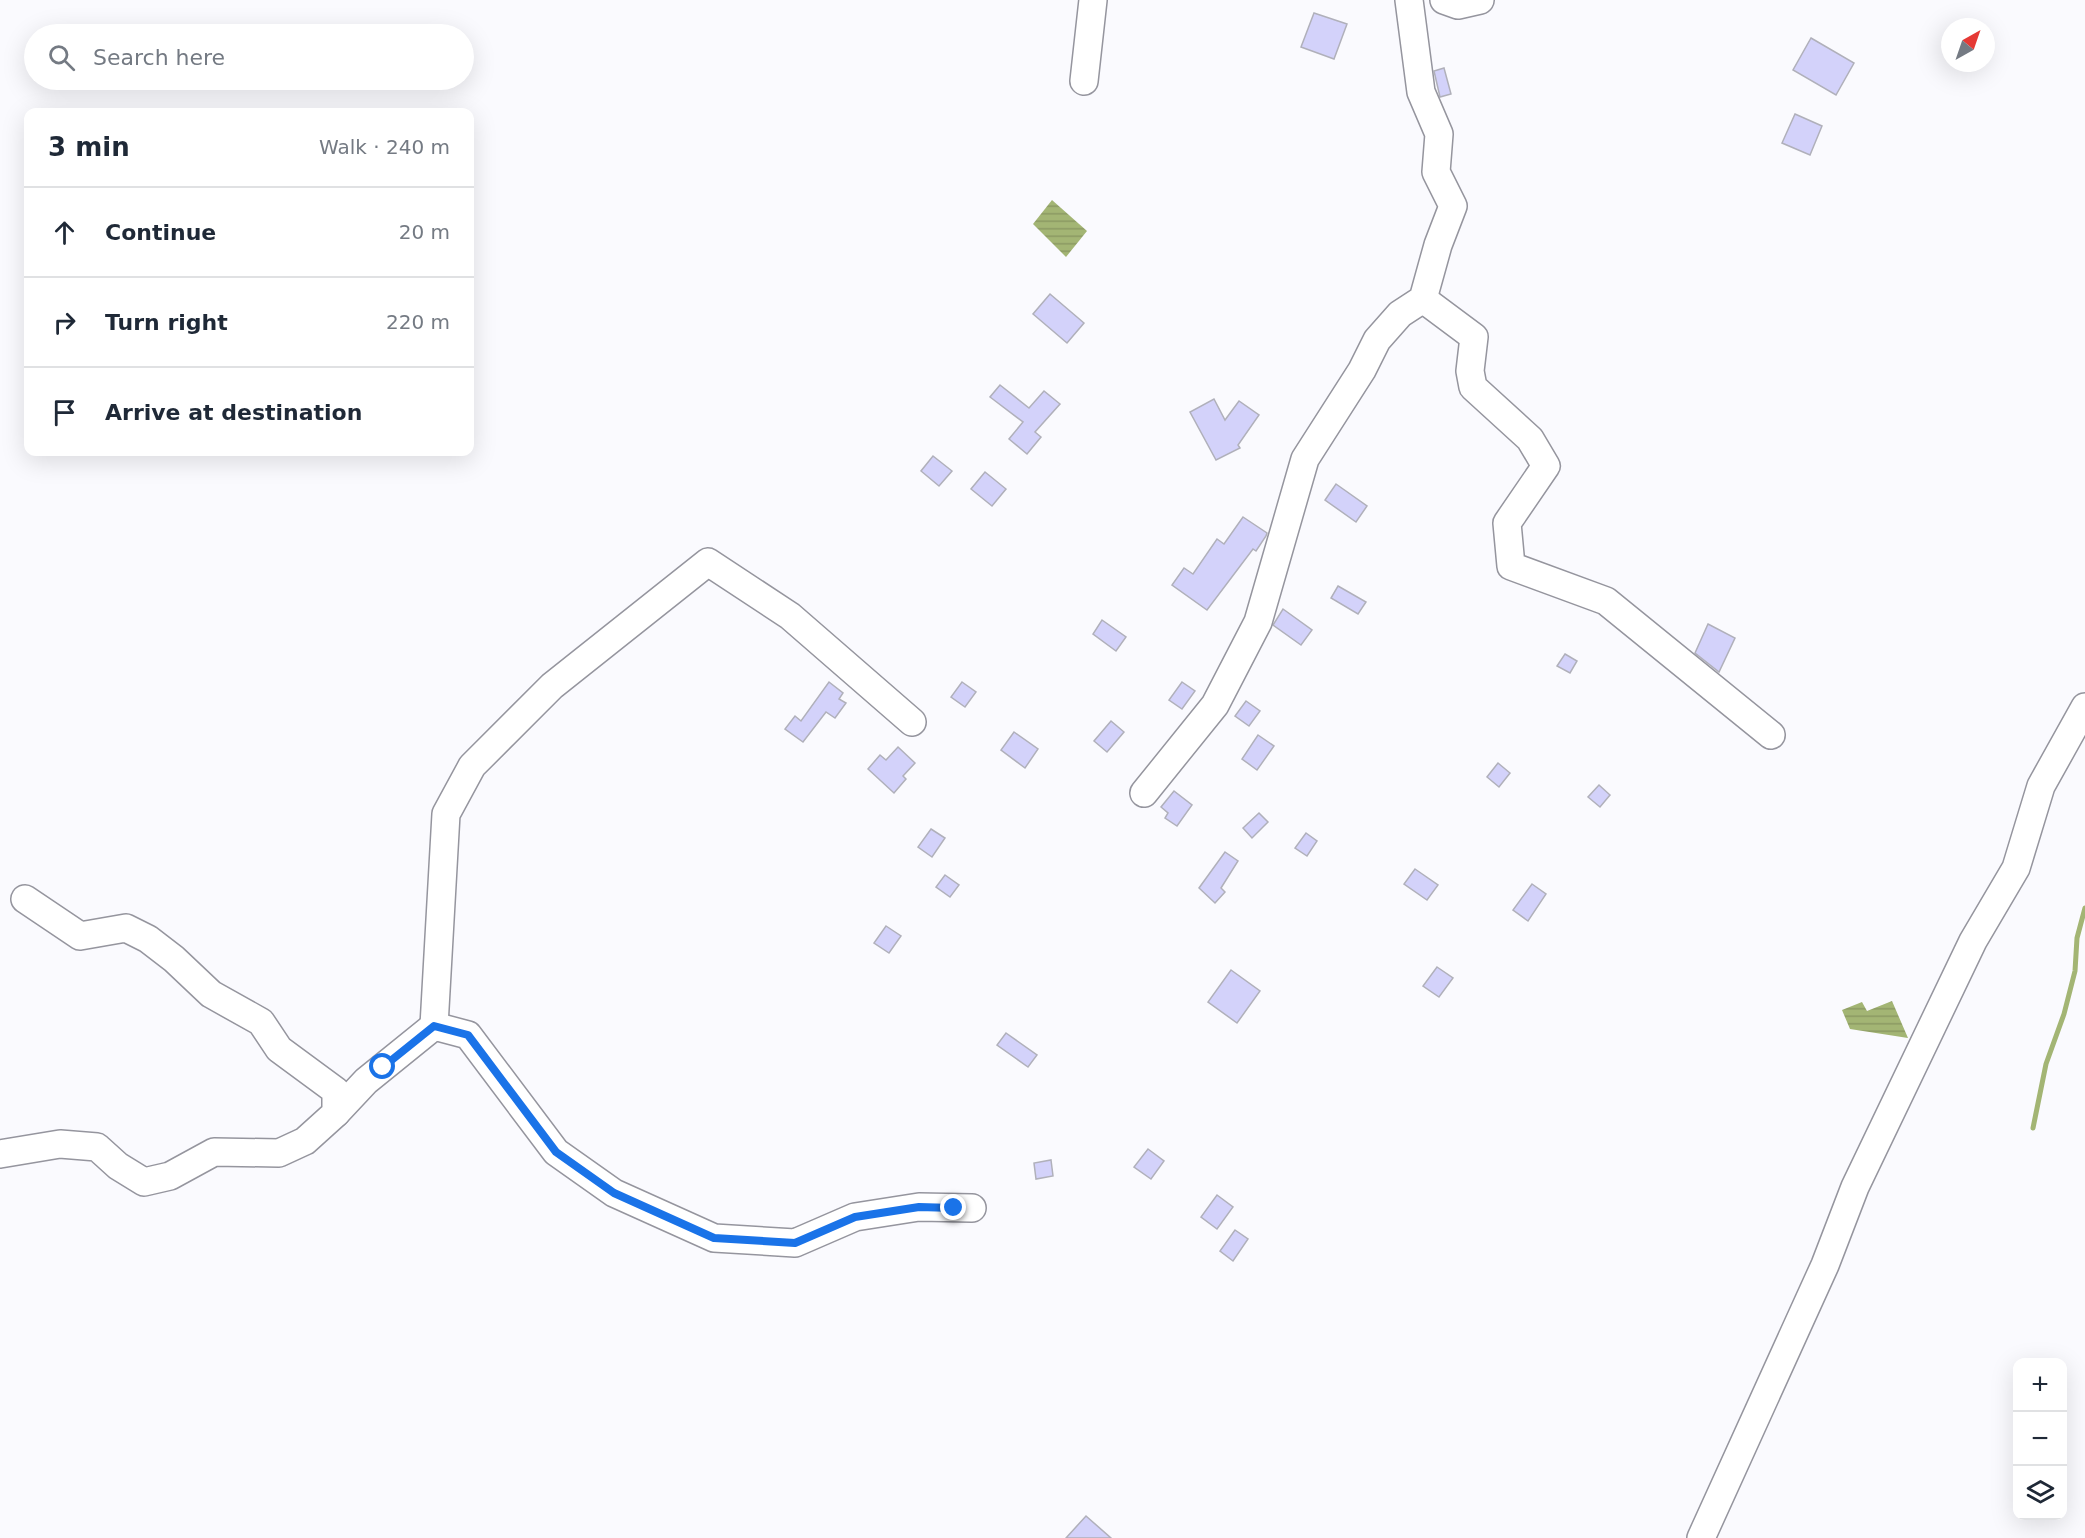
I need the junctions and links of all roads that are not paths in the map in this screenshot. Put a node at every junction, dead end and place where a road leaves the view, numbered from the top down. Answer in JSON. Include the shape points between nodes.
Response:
{"nodes":[{"id":1,"x":1093,"y":0,"type":"edge"},
{"id":2,"x":1408,"y":0,"type":"edge"},
{"id":3,"x":1444,"y":0,"type":"edge"},
{"id":4,"x":1480,"y":0,"type":"edge"},
{"id":5,"x":1084,"y":81,"type":"dead end"},
{"id":6,"x":1423,"y":299,"type":"junction"},
{"id":7,"x":2085,"y":707,"type":"edge"},
{"id":8,"x":912,"y":722,"type":"dead end"},
{"id":9,"x":1772,"y":735,"type":"dead end"},
{"id":10,"x":1144,"y":793,"type":"dead end"},
{"id":11,"x":25,"y":899,"type":"dead end"},
{"id":12,"x":434,"y":1026,"type":"junction"},
{"id":13,"x":336,"y":1113,"type":"junction"},
{"id":14,"x":0,"y":1154,"type":"edge"},
{"id":15,"x":972,"y":1208,"type":"dead end"},
{"id":16,"x":1701,"y":1538,"type":"edge"}],
"edges":[{"from":1,"to":5,"type":"street"},
{"from":2,"to":6,"type":"street","via":[[1421,92],[1439,134],[1436,172],[1453,206],[1437,245]]},
{"from":3,"to":4,"type":"street","via":[[1458,5]]},
{"from":6,"to":9,"type":"street","via":[[1474,337],[1470,371],[1473,387],[1530,439],[1546,466],[1507,523],[1511,566],[1606,600]]},
{"from":6,"to":10,"type":"street","via":[[1400,314],[1377,340],[1305,459],[1258,622],[1215,705]]},
{"from":7,"to":16,"type":"street","via":[[2041,786],[2016,868],[1973,941],[1855,1187],[1825,1265]]},
{"from":8,"to":12,"type":"street","via":[[790,615],[708,562],[552,686],[472,766],[446,814]]},
{"from":11,"to":13,"type":"street","via":[[80,936],[126,928],[148,939],[211,994],[261,1022],[279,1049],[336,1091]]},
{"from":12,"to":13,"type":"street","via":[[366,1081]]},
{"from":12,"to":15,"type":"street","via":[[468,1035],[556,1152],[614,1193],[714,1238],[795,1243],[855,1217],[919,1207]]},
{"from":13,"to":14,"type":"street","via":[[305,1141],[279,1153],[214,1152],[170,1176],[144,1182],[97,1147],[60,1144]]}]}
